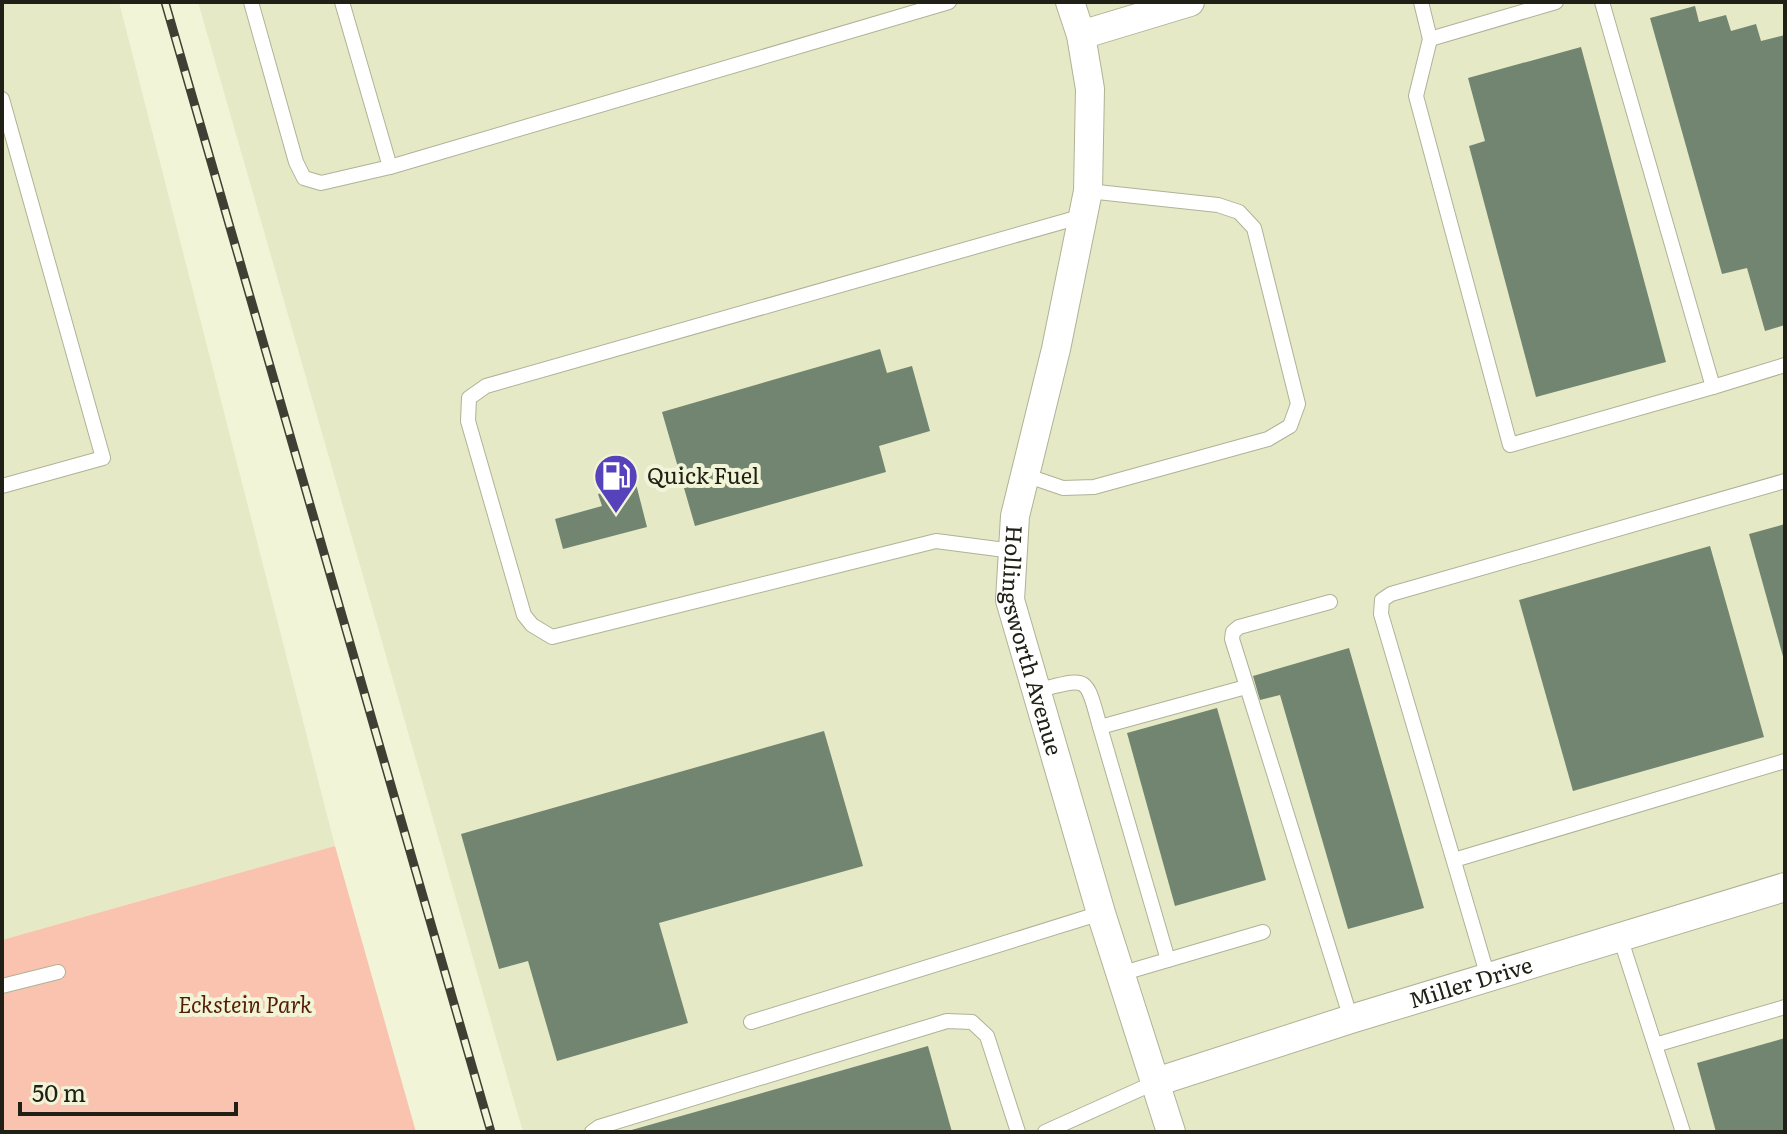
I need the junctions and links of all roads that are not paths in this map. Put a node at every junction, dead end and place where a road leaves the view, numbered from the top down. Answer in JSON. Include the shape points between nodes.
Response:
{"nodes":[{"id":1,"x":251,"y":2,"type":"edge"},
{"id":2,"x":342,"y":2,"type":"edge"},
{"id":3,"x":949,"y":2,"type":"edge"},
{"id":4,"x":1070,"y":2,"type":"edge"},
{"id":5,"x":1190,"y":2,"type":"edge"},
{"id":6,"x":1421,"y":2,"type":"edge"},
{"id":7,"x":1556,"y":2,"type":"edge"},
{"id":8,"x":1602,"y":2,"type":"edge"},
{"id":9,"x":1081,"y":35,"type":"junction"},
{"id":10,"x":1430,"y":39,"type":"junction"},
{"id":11,"x":2,"y":99,"type":"edge"},
{"id":12,"x":390,"y":167,"type":"junction"},
{"id":13,"x":1085,"y":203,"type":"junction"},
{"id":14,"x":1785,"y":365,"type":"edge"},
{"id":15,"x":1713,"y":387,"type":"junction"},
{"id":16,"x":1025,"y":475,"type":"junction"},
{"id":17,"x":1785,"y":481,"type":"edge"},
{"id":18,"x":2,"y":486,"type":"edge"},
{"id":19,"x":1013,"y":551,"type":"junction"},
{"id":20,"x":1330,"y":602,"type":"dead end"},
{"id":21,"x":1246,"y":687,"type":"junction"},
{"id":22,"x":1035,"y":691,"type":"junction"},
{"id":23,"x":1100,"y":727,"type":"junction"},
{"id":24,"x":1785,"y":761,"type":"edge"},
{"id":25,"x":1454,"y":860,"type":"junction"},
{"id":26,"x":1785,"y":887,"type":"edge"},
{"id":27,"x":1101,"y":913,"type":"junction"},
{"id":28,"x":1263,"y":932,"type":"dead end"},
{"id":29,"x":1620,"y":937,"type":"junction"},
{"id":30,"x":1168,"y":960,"type":"junction"},
{"id":31,"x":58,"y":972,"type":"dead end"},
{"id":32,"x":1120,"y":974,"type":"junction"},
{"id":33,"x":1488,"y":977,"type":"junction"},
{"id":34,"x":2,"y":986,"type":"edge"},
{"id":35,"x":1785,"y":1007,"type":"edge"},
{"id":36,"x":1351,"y":1019,"type":"junction"},
{"id":37,"x":751,"y":1022,"type":"dead end"},
{"id":38,"x":1655,"y":1045,"type":"junction"},
{"id":39,"x":1156,"y":1082,"type":"junction"},
{"id":40,"x":592,"y":1132,"type":"edge"},
{"id":41,"x":1018,"y":1132,"type":"edge"},
{"id":42,"x":1045,"y":1132,"type":"edge"},
{"id":43,"x":1171,"y":1132,"type":"edge"},
{"id":44,"x":1683,"y":1132,"type":"edge"}],
"edges":[{"from":1,"to":12,"type":"lane","via":[[304,178],[321,183]]},
{"from":2,"to":12,"type":"lane"},
{"from":3,"to":12,"type":"lane"},
{"from":4,"to":9,"type":"street","name":"Hollingsworth Avenue"},
{"from":5,"to":9,"type":"street"},
{"from":6,"to":10,"type":"lane"},
{"from":7,"to":10,"type":"lane"},
{"from":8,"to":15,"type":"lane"},
{"from":9,"to":13,"type":"street","name":"Hollingsworth Avenue","via":[[1090,89]]},
{"from":10,"to":15,"type":"lane","via":[[1416,96],[1510,445]]},
{"from":11,"to":18,"type":"lane","via":[[103,458]]},
{"from":13,"to":16,"type":"street","name":"Hollingsworth Avenue"},
{"from":13,"to":16,"type":"lane","via":[[1218,205],[1239,212],[1254,228],[1298,404],[1290,426],[1268,439],[1094,487],[1063,488]]},
{"from":13,"to":19,"type":"lane","via":[[486,386],[469,398],[468,421],[524,615],[552,637],[936,541]]},
{"from":14,"to":15,"type":"lane"},
{"from":16,"to":19,"type":"street","name":"Hollingsworth Avenue"},
{"from":17,"to":25,"type":"lane","via":[[1382,600],[1381,614]]},
{"from":19,"to":22,"type":"street","name":"Hollingsworth Avenue","via":[[1010,600]]},
{"from":20,"to":21,"type":"lane","via":[[1233,632]]},
{"from":21,"to":23,"type":"lane"},
{"from":21,"to":36,"type":"lane"},
{"from":22,"to":23,"type":"lane","via":[[1083,683],[1090,689]]},
{"from":22,"to":27,"type":"street","name":"Hollingsworth Avenue"},
{"from":23,"to":30,"type":"lane"},
{"from":24,"to":25,"type":"lane"},
{"from":25,"to":33,"type":"lane"},
{"from":26,"to":29,"type":"street","name":"Miller Drive"},
{"from":27,"to":32,"type":"street","name":"Hollingsworth Avenue"},
{"from":27,"to":37,"type":"lane"},
{"from":28,"to":30,"type":"lane"},
{"from":29,"to":33,"type":"street","name":"Miller Drive"},
{"from":29,"to":38,"type":"lane"},
{"from":30,"to":32,"type":"lane"},
{"from":31,"to":34,"type":"lane"},
{"from":32,"to":39,"type":"street","name":"Hollingsworth Avenue"},
{"from":33,"to":36,"type":"street","name":"Miller Drive"},
{"from":35,"to":38,"type":"lane"},
{"from":36,"to":39,"type":"street","name":"Miller Drive"},
{"from":38,"to":44,"type":"lane"},
{"from":39,"to":42,"type":"lane"},
{"from":39,"to":43,"type":"street","name":"Hollingsworth Avenue"},
{"from":40,"to":41,"type":"lane","via":[[947,1021],[972,1022],[987,1036]]}]}
